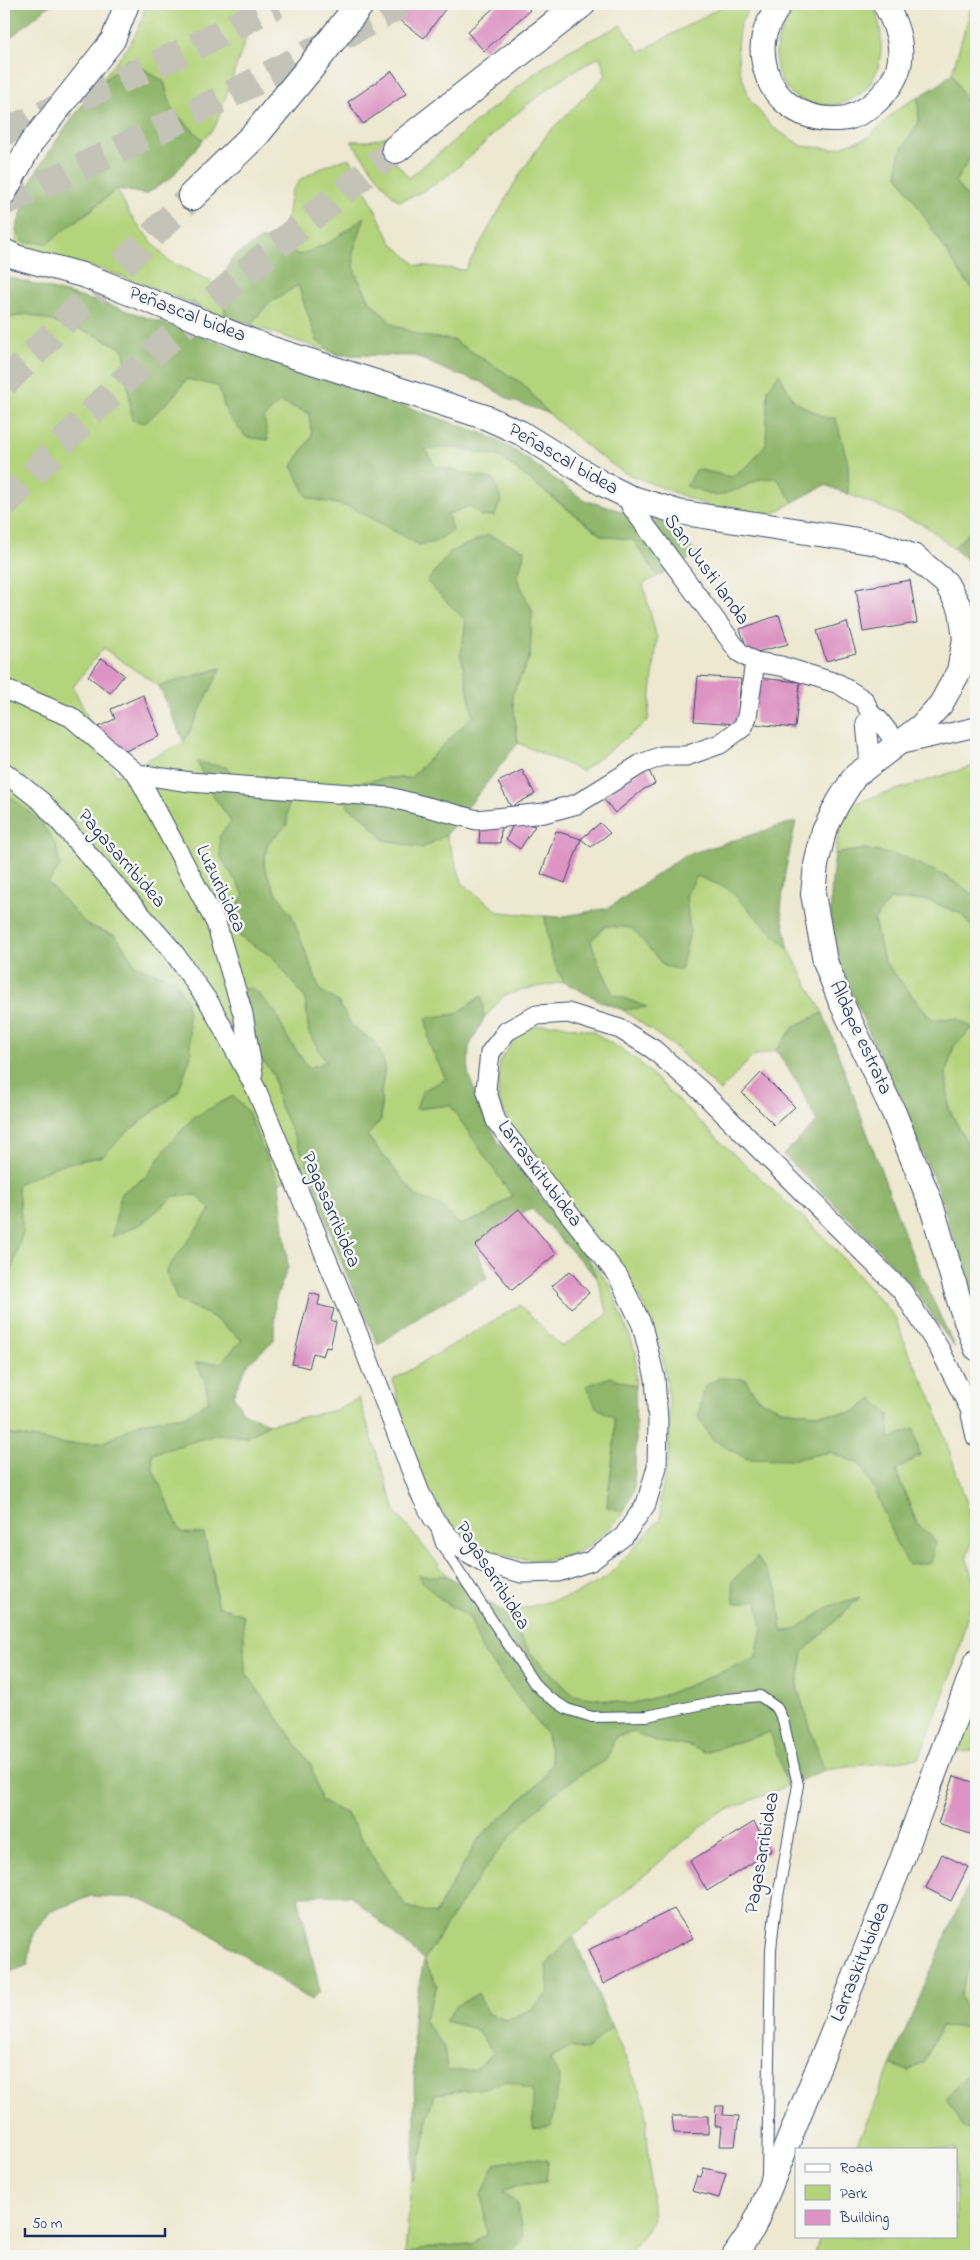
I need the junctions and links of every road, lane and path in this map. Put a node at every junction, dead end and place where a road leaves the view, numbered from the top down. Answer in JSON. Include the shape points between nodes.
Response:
{"nodes":[{"id":1,"x":127,"y":4,"type":"edge"},
{"id":2,"x":360,"y":4,"type":"edge"},
{"id":3,"x":581,"y":4,"type":"edge"},
{"id":4,"x":780,"y":4,"type":"edge"},
{"id":5,"x":885,"y":4,"type":"edge"},
{"id":6,"x":396,"y":149,"type":"tunnel mouth"},
{"id":7,"x":4,"y":193,"type":"edge"},
{"id":8,"x":192,"y":196,"type":"tunnel mouth"},
{"id":9,"x":4,"y":250,"type":"edge"},
{"id":10,"x":629,"y":497,"type":"junction"},
{"id":11,"x":755,"y":662,"type":"junction"},
{"id":12,"x":4,"y":689,"type":"edge"},
{"id":13,"x":872,"y":716,"type":"junction"},
{"id":14,"x":976,"y":727,"type":"edge"},
{"id":15,"x":898,"y":745,"type":"junction"},
{"id":16,"x":870,"y":764,"type":"junction"},
{"id":17,"x":4,"y":772,"type":"edge"},
{"id":18,"x":137,"y":774,"type":"junction"},
{"id":19,"x":256,"y":1089,"type":"junction"},
{"id":20,"x":976,"y":1348,"type":"edge"},
{"id":21,"x":976,"y":1437,"type":"edge"},
{"id":22,"x":433,"y":1518,"type":"junction"},
{"id":23,"x":976,"y":1662,"type":"edge"},
{"id":24,"x":767,"y":2194,"type":"junction"},
{"id":25,"x":734,"y":2256,"type":"edge"}],
"edges":[{"from":1,"to":7,"type":"street","via":[[113,40],[30,143]]},
{"from":2,"to":8,"type":"highway","via":[[256,134]]},
{"from":3,"to":6,"type":"highway"},
{"from":4,"to":5,"type":"street","via":[[767,24],[762,42],[768,79],[786,103],[804,115],[820,119],[846,118],[869,107],[888,90],[898,70],[900,48],[895,22]]},
{"from":9,"to":10,"type":"street","name":"Peñascal bidea","via":[[16,257],[86,276],[272,349],[486,417],[521,433]]},
{"from":10,"to":11,"type":"street","name":"San Justi landa","via":[[632,506],[738,652]]},
{"from":10,"to":15,"type":"street","name":"Peñascal bidea","via":[[678,512],[877,542],[915,557],[946,583],[960,610],[965,639],[959,671],[942,704]]},
{"from":11,"to":13,"type":"street","name":"San Justi landa","via":[[781,666],[839,684],[864,700]]},
{"from":11,"to":18,"type":"street","via":[[743,727],[720,744],[686,756],[662,756],[641,764],[577,804],[544,813],[476,820],[389,797],[190,782]]},
{"from":12,"to":18,"type":"street","name":"Luzuribidea","via":[[71,717]]},
{"from":13,"to":15,"type":"street","name":"San Justi landa"},
{"from":13,"to":16,"type":"street","via":[[866,722]]},
{"from":14,"to":15,"type":"street"},
{"from":15,"to":16,"type":"street","name":"Aldape estrata"},
{"from":16,"to":20,"type":"street","name":"Aldape estrata","via":[[855,776],[824,831],[813,894],[818,925],[825,961],[840,1000],[894,1113],[931,1204]]},
{"from":17,"to":19,"type":"street","name":"Pagasarribidea","via":[[42,802],[172,950],[210,1004]]},
{"from":18,"to":19,"type":"street","name":"Luzuribidea","via":[[216,923],[243,1014]]},
{"from":19,"to":22,"type":"street","name":"Pagasarribidea"},
{"from":21,"to":22,"type":"street","name":"Larraskitubidea","via":[[970,1409],[940,1348],[902,1291],[700,1090],[653,1049],[620,1029],[568,1013],[537,1015],[507,1030],[490,1053],[486,1089],[496,1120],[618,1276],[642,1325],[655,1378],[657,1467],[646,1504],[624,1536],[590,1561],[558,1572],[522,1573],[485,1563],[457,1546]]},
{"from":22,"to":24,"type":"lane","name":"Pagasarribidea","via":[[441,1544],[522,1666],[547,1696],[567,1709],[592,1717],[647,1716],[727,1699],[760,1696],[777,1708],[783,1720],[798,1785],[771,1949]]},
{"from":23,"to":24,"type":"street","name":"Larraskitubidea","via":[[901,1861]]},
{"from":24,"to":25,"type":"street","name":"Larraskitubidea","via":[[753,2228]]}]}
